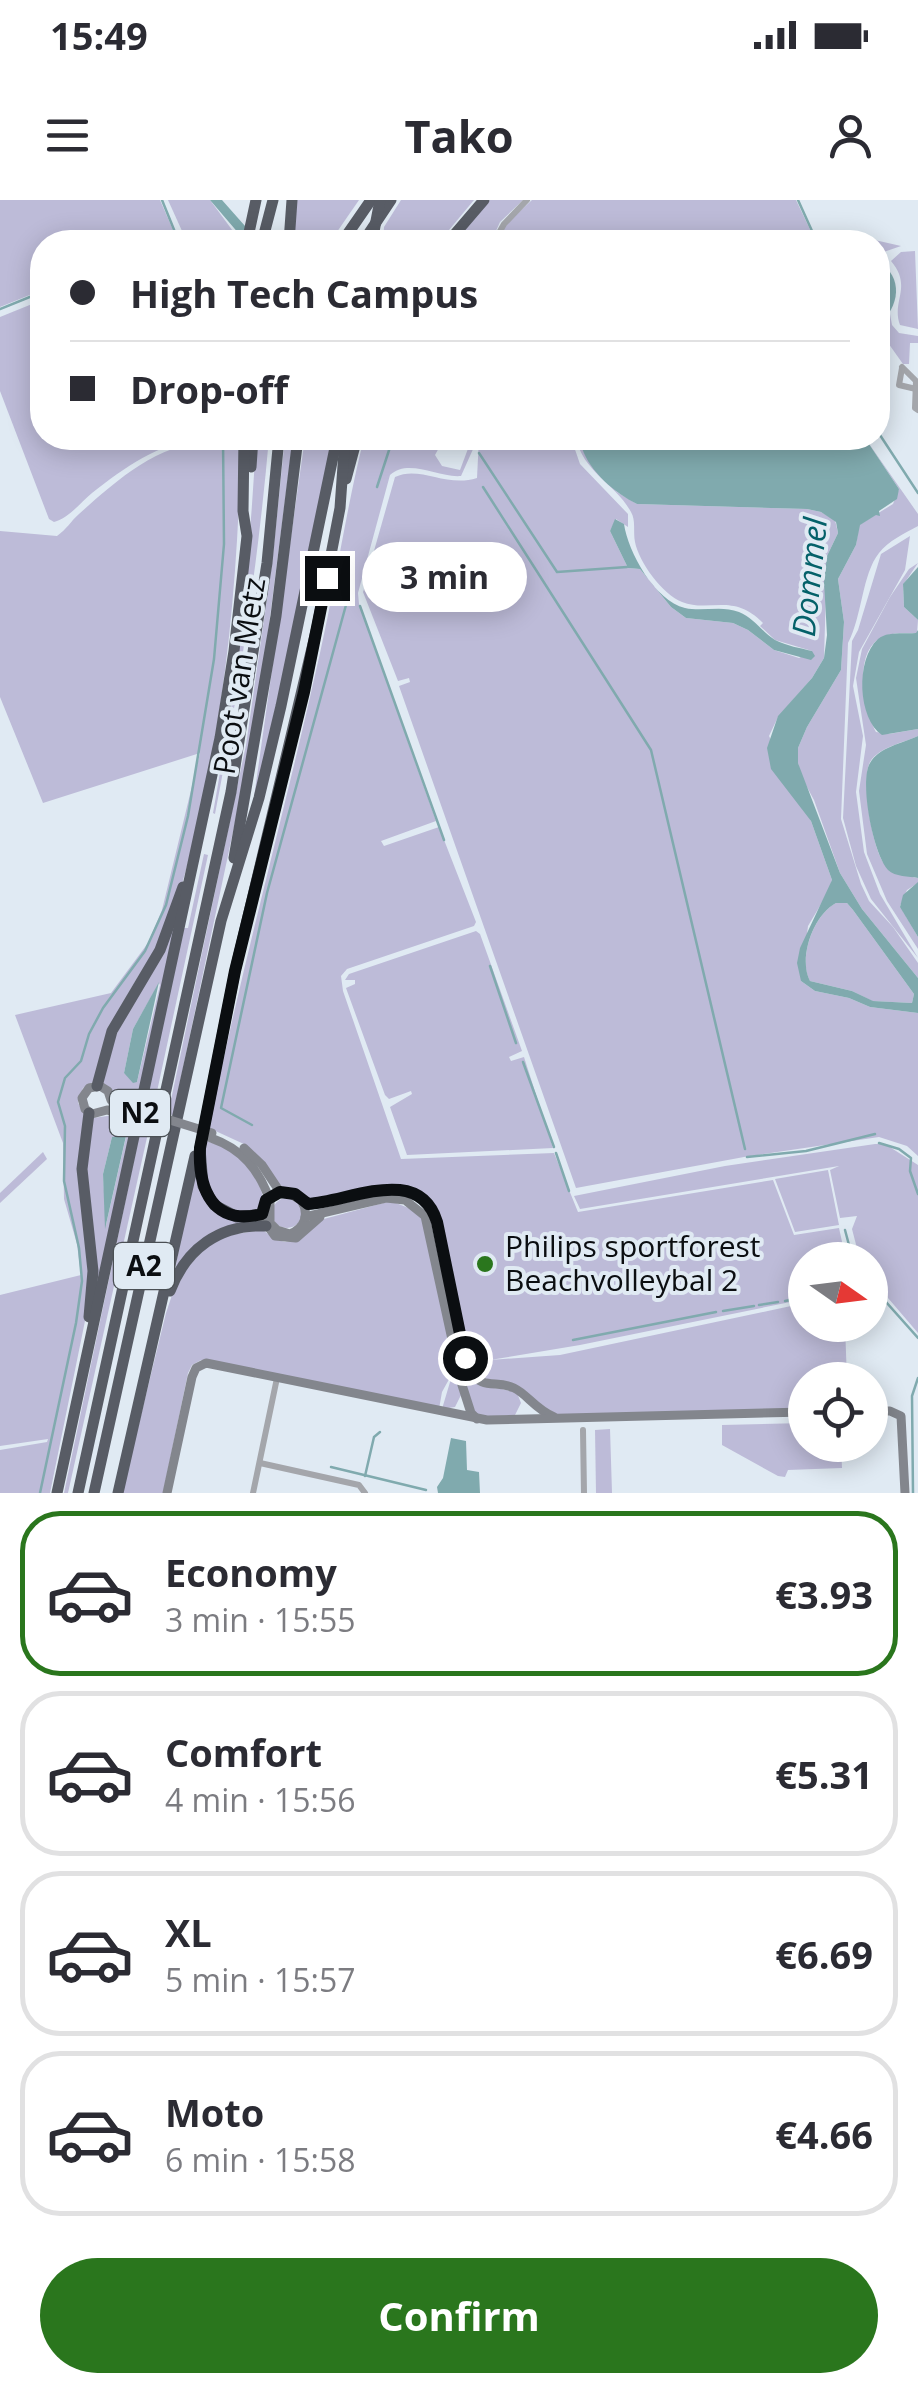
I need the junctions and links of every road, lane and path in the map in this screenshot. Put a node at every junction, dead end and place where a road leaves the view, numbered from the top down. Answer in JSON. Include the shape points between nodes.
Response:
{"nodes":[{"id":1,"x":256,"y":200,"type":"edge"},
{"id":2,"x":273,"y":200,"type":"edge"},
{"id":3,"x":371,"y":200,"type":"edge"},
{"id":4,"x":380,"y":200,"type":"edge"},
{"id":5,"x":391,"y":200,"type":"edge"},
{"id":6,"x":484,"y":200,"type":"edge"},
{"id":7,"x":527,"y":200,"type":"edge"},
{"id":8,"x":292,"y":202,"type":"edge"},
{"id":9,"x":250,"y":230,"type":"edge"},
{"id":10,"x":265,"y":230,"type":"edge"},
{"id":11,"x":290,"y":230,"type":"edge"},
{"id":12,"x":349,"y":230,"type":"edge"},
{"id":13,"x":373,"y":230,"type":"edge"},
{"id":14,"x":375,"y":230,"type":"edge"},
{"id":15,"x":458,"y":230,"type":"edge"},
{"id":16,"x":501,"y":230,"type":"edge"},
{"id":17,"x":916,"y":390,"type":"edge"},
{"id":18,"x":918,"y":410,"type":"edge"},
{"id":19,"x":244,"y":450,"type":"edge"},
{"id":20,"x":252,"y":450,"type":"edge"},
{"id":21,"x":278,"y":450,"type":"edge"},
{"id":22,"x":296,"y":450,"type":"edge"},
{"id":23,"x":334,"y":450,"type":"edge"},
{"id":24,"x":343,"y":450,"type":"edge"},
{"id":25,"x":353,"y":450,"type":"edge"},
{"id":26,"x":340,"y":508,"type":"junction"},
{"id":27,"x":246,"y":536,"type":"junction"},
{"id":28,"x":199,"y":846,"type":"junction"},
{"id":29,"x":221,"y":921,"type":"junction"},
{"id":30,"x":215,"y":1074,"type":"junction"},
{"id":31,"x":97,"y":1086,"type":"junction"},
{"id":32,"x":109,"y":1105,"type":"junction"},
{"id":33,"x":89,"y":1113,"type":"junction"},
{"id":34,"x":212,"y":1135,"type":"junction"},
{"id":35,"x":280,"y":1192,"type":"junction"},
{"id":36,"x":269,"y":1197,"type":"junction"},
{"id":37,"x":304,"y":1204,"type":"junction"},
{"id":38,"x":308,"y":1220,"type":"junction"},
{"id":39,"x":266,"y":1222,"type":"junction"},
{"id":40,"x":152,"y":1347,"type":"junction"},
{"id":41,"x":277,"y":1378,"type":"junction"},
{"id":42,"x":82,"y":1380,"type":"junction"},
{"id":43,"x":462,"y":1385,"type":"junction"},
{"id":44,"x":524,"y":1397,"type":"junction"},
{"id":45,"x":888,"y":1410,"type":"edge"},
{"id":46,"x":447,"y":1413,"type":"junction"},
{"id":47,"x":788,"y":1413,"type":"edge"},
{"id":48,"x":477,"y":1419,"type":"junction"},
{"id":49,"x":558,"y":1419,"type":"junction"},
{"id":50,"x":514,"y":1420,"type":"junction"},
{"id":51,"x":583,"y":1424,"type":"junction"},
{"id":52,"x":260,"y":1463,"type":"junction"},
{"id":53,"x":57,"y":1493,"type":"edge"},
{"id":54,"x":78,"y":1493,"type":"edge"},
{"id":55,"x":94,"y":1493,"type":"edge"},
{"id":56,"x":118,"y":1493,"type":"edge"},
{"id":57,"x":167,"y":1493,"type":"edge"},
{"id":58,"x":253,"y":1493,"type":"edge"},
{"id":59,"x":366,"y":1493,"type":"edge"},
{"id":60,"x":584,"y":1493,"type":"edge"},
{"id":61,"x":905,"y":1493,"type":"edge"}],
"edges":[{"from":1,"to":9,"type":"highway"},
{"from":2,"to":10,"type":"highway"},
{"from":3,"to":12,"type":"highway"},
{"from":4,"to":13,"type":"highway","bridge":true},
{"from":5,"to":14,"type":"highway"},
{"from":6,"to":15,"type":"highway"},
{"from":7,"to":16,"type":"street"},
{"from":8,"to":11,"type":"highway"},
{"from":17,"to":18,"type":"street"},
{"from":19,"to":27,"type":"highway"},
{"from":20,"to":27,"type":"highway","name":"Poot van Metz","number":"N2"},
{"from":21,"to":54,"type":"highway","number":"A2","via":[[268,563],[231,792]]},
{"from":22,"to":29,"type":"highway","name":"Poot van Metz","number":"A2","via":[[260,718]]},
{"from":23,"to":29,"type":"highway","via":[[268,762]]},
{"from":24,"to":26,"type":"highway","number":"N2"},
{"from":25,"to":26,"type":"highway","number":"N2"},
{"from":26,"to":30,"type":"highway","number":"N2"},
{"from":27,"to":28,"type":"highway","number":"N2","via":[[228,695]]},
{"from":28,"to":31,"type":"highway","number":"N2","via":[[160,950],[112,1031]]},
{"from":28,"to":42,"type":"highway","number":"N2"},
{"from":29,"to":55,"type":"highway","number":"A2"},
{"from":30,"to":39,"type":"highway","number":"N2","via":[[200,1148],[203,1186],[226,1214]]},
{"from":30,"to":40,"type":"highway","number":"N2"},
{"from":31,"to":32,"type":"street","via":[[108,1091]]},
{"from":31,"to":33,"type":"street","via":[[82,1098]]},
{"from":32,"to":33,"type":"street","via":[[100,1115]]},
{"from":32,"to":34,"type":"street","bridge":true},
{"from":33,"to":42,"type":"highway","number":"N2","via":[[82,1169],[94,1271]]},
{"from":34,"to":35,"type":"street","via":[[252,1155]]},
{"from":34,"to":36,"type":"street","via":[[246,1157]]},
{"from":35,"to":36,"type":"street"},
{"from":35,"to":37,"type":"street"},
{"from":36,"to":39,"type":"street"},
{"from":37,"to":38,"type":"street"},
{"from":37,"to":44,"type":"street","via":[[397,1188],[426,1200],[437,1222],[469,1371],[482,1383],[515,1388]]},
{"from":38,"to":39,"type":"street","via":[[304,1233],[290,1240],[275,1236]]},
{"from":38,"to":43,"type":"street","via":[[386,1198],[413,1203],[426,1216]]},
{"from":39,"to":40,"type":"highway","number":"N2","via":[[226,1232],[196,1249],[176,1276]]},
{"from":40,"to":56,"type":"highway","number":"N2"},
{"from":41,"to":46,"type":"street"},
{"from":41,"to":52,"type":"street"},
{"from":41,"to":57,"type":"street","via":[[210,1364],[196,1368]]},
{"from":42,"to":53,"type":"highway","number":"N2"},
{"from":43,"to":46,"type":"street","via":[[461,1404]]},
{"from":43,"to":48,"type":"street"},
{"from":44,"to":49,"type":"street"},
{"from":44,"to":50,"type":"street"},
{"from":45,"to":61,"type":"street","via":[[901,1416]]},
{"from":46,"to":48,"type":"street"},
{"from":47,"to":51,"type":"street"},
{"from":48,"to":50,"type":"street"},
{"from":49,"to":50,"type":"street"},
{"from":49,"to":51,"type":"street"},
{"from":51,"to":60,"type":"street"},
{"from":52,"to":58,"type":"street"},
{"from":52,"to":59,"type":"street","via":[[359,1485]]}]}
